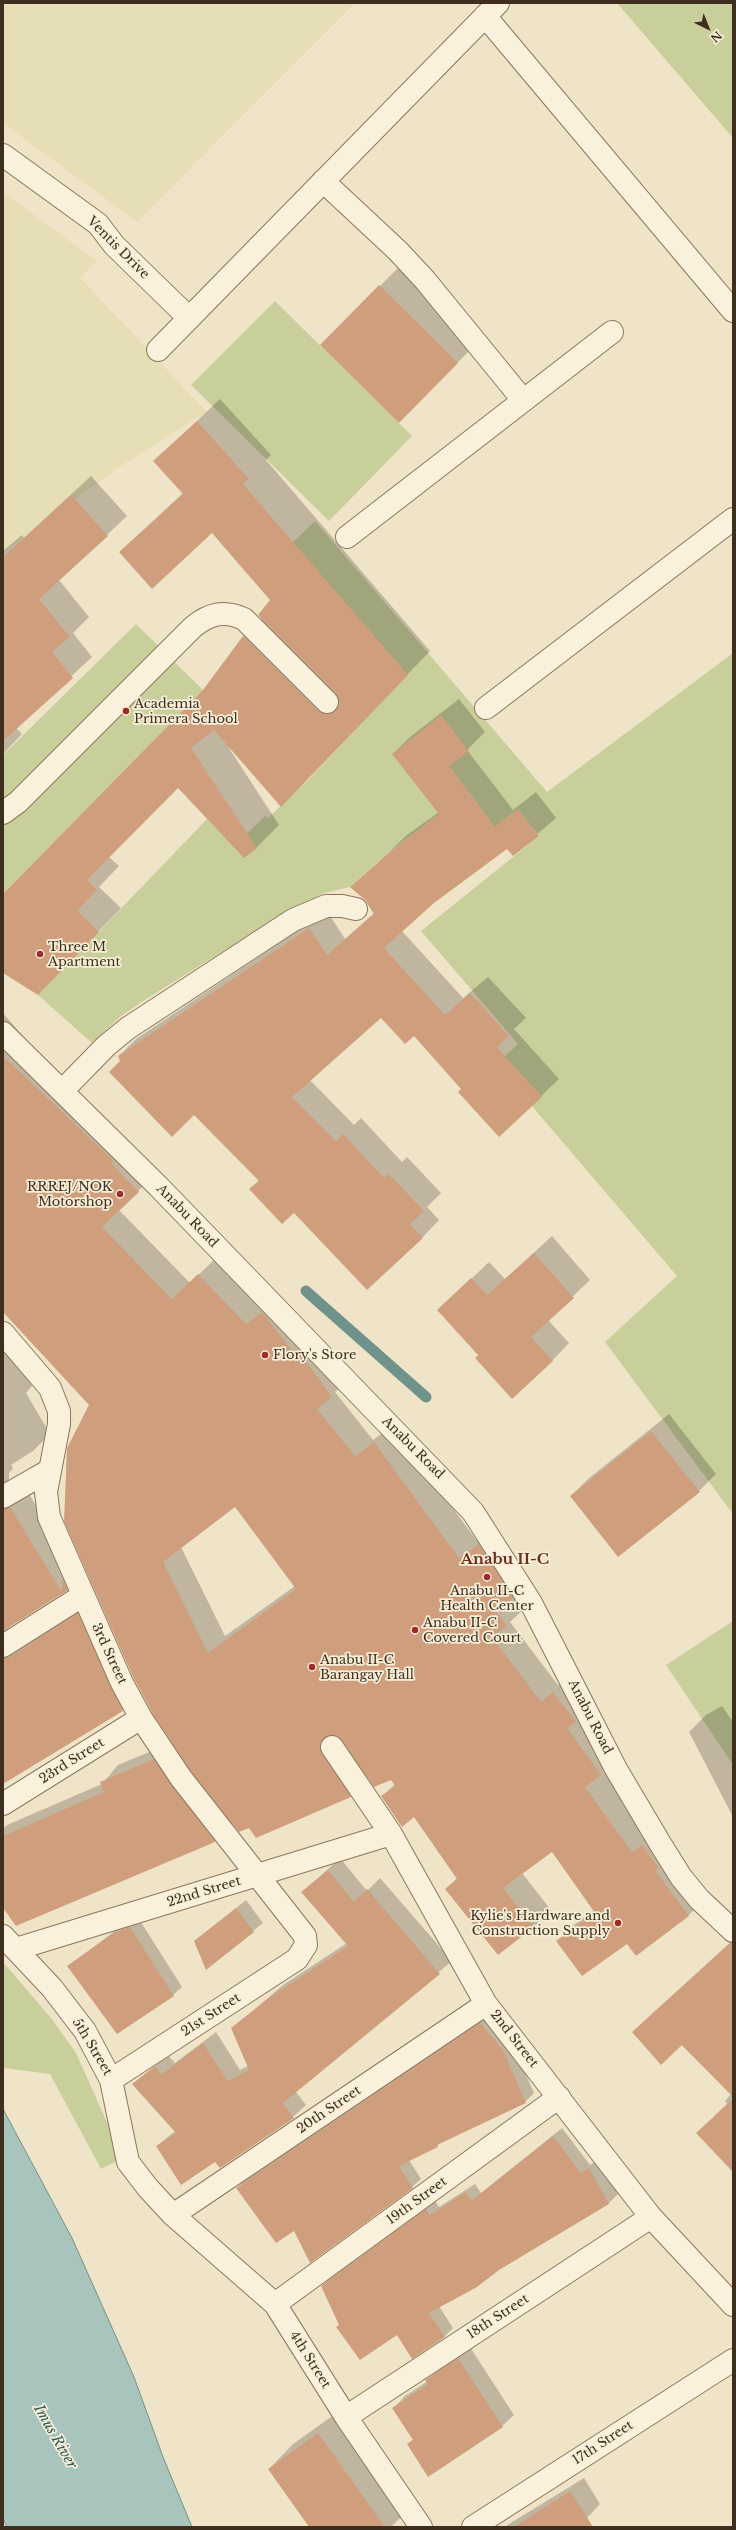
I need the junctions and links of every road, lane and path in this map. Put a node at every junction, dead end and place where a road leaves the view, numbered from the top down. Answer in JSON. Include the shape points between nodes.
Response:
{"nodes":[{"id":1,"x":492,"y":9,"type":"edge"},
{"id":2,"x":3,"y":155,"type":"edge"},
{"id":3,"x":323,"y":181,"type":"junction"},
{"id":4,"x":733,"y":311,"type":"edge"},
{"id":5,"x":189,"y":318,"type":"junction"},
{"id":6,"x":612,"y":332,"type":"dead end"},
{"id":7,"x":158,"y":350,"type":"dead end"},
{"id":8,"x":523,"y":400,"type":"junction"},
{"id":9,"x":733,"y":519,"type":"edge"},
{"id":10,"x":347,"y":537,"type":"dead end"},
{"id":11,"x":327,"y":702,"type":"dead end"},
{"id":12,"x":486,"y":708,"type":"dead end"},
{"id":13,"x":3,"y":813,"type":"edge"},
{"id":14,"x":356,"y":909,"type":"dead end"},
{"id":15,"x":3,"y":1033,"type":"edge"},
{"id":16,"x":62,"y":1092,"type":"junction"},
{"id":17,"x":3,"y":1334,"type":"edge"},
{"id":18,"x":50,"y":1470,"type":"junction"},
{"id":19,"x":3,"y":1497,"type":"edge"},
{"id":20,"x":82,"y":1596,"type":"junction"},
{"id":21,"x":3,"y":1646,"type":"edge"},
{"id":22,"x":141,"y":1718,"type":"junction"},
{"id":23,"x":332,"y":1747,"type":"dead end"},
{"id":24,"x":3,"y":1804,"type":"edge"},
{"id":25,"x":391,"y":1834,"type":"junction"},
{"id":26,"x":256,"y":1875,"type":"junction"},
{"id":27,"x":733,"y":1931,"type":"edge"},
{"id":28,"x":10,"y":1942,"type":"edge"},
{"id":29,"x":306,"y":1945,"type":"joint"},
{"id":30,"x":486,"y":2004,"type":"junction"},
{"id":31,"x":111,"y":2080,"type":"junction"},
{"id":32,"x":559,"y":2097,"type":"junction"},
{"id":33,"x":173,"y":2215,"type":"junction"},
{"id":34,"x":651,"y":2217,"type":"junction"},
{"id":35,"x":276,"y":2304,"type":"junction"},
{"id":36,"x":733,"y":2305,"type":"edge"},
{"id":37,"x":733,"y":2360,"type":"edge"},
{"id":38,"x":346,"y":2417,"type":"junction"},
{"id":39,"x":421,"y":2527,"type":"edge"},
{"id":40,"x":473,"y":2527,"type":"edge"}],
"edges":[{"from":1,"to":3,"type":"street"},
{"from":1,"to":4,"type":"street"},
{"from":2,"to":5,"type":"street","name":"Ventis Drive","via":[[98,224],[114,245]]},
{"from":3,"to":5,"type":"street"},
{"from":3,"to":8,"type":"street","via":[[398,251],[425,280]]},
{"from":5,"to":7,"type":"street"},
{"from":6,"to":8,"type":"street"},
{"from":8,"to":10,"type":"street"},
{"from":9,"to":12,"type":"street"},
{"from":11,"to":13,"type":"street","via":[[244,619],[234,614],[211,615],[193,626],[18,802]]},
{"from":14,"to":16,"type":"street","via":[[326,906],[292,920],[128,1028],[106,1046]]},
{"from":15,"to":16,"type":"street","name":"Anabu Road"},
{"from":16,"to":27,"type":"street","name":"Anabu Road","via":[[164,1192],[473,1512],[531,1603],[616,1769],[660,1844],[699,1899]]},
{"from":17,"to":18,"type":"street","name":"3rd Street","via":[[50,1388],[56,1399],[59,1424]]},
{"from":18,"to":19,"type":"street"},
{"from":18,"to":20,"type":"street","name":"3rd Street","via":[[46,1492],[49,1517]]},
{"from":20,"to":21,"type":"street"},
{"from":20,"to":22,"type":"street","name":"3rd Street"},
{"from":22,"to":24,"type":"street","name":"23rd Street"},
{"from":22,"to":26,"type":"street","name":"3rd Street","via":[[181,1778]]},
{"from":23,"to":25,"type":"street","name":"2nd Street"},
{"from":25,"to":26,"type":"street","name":"22nd Street"},
{"from":25,"to":30,"type":"street","name":"2nd Street"},
{"from":26,"to":28,"type":"street","name":"22nd Street"},
{"from":26,"to":29,"type":"street","name":"3rd Street","via":[[300,1928],[305,1936]]},
{"from":28,"to":31,"type":"street","name":"5th Street","via":[[52,1988],[85,2031]]},
{"from":29,"to":31,"type":"street","name":"21st Street","via":[[297,1959]]},
{"from":30,"to":32,"type":"street","name":"2nd Street"},
{"from":30,"to":33,"type":"street","name":"20th Street"},
{"from":31,"to":33,"type":"street","name":"5th Street","via":[[128,2162]]},
{"from":32,"to":34,"type":"street","name":"2nd Street"},
{"from":32,"to":35,"type":"street","name":"19th Street"},
{"from":33,"to":35,"type":"street","name":"4th Street"},
{"from":34,"to":36,"type":"street","name":"2nd Street"},
{"from":34,"to":38,"type":"street","name":"18th Street"},
{"from":35,"to":38,"type":"street","name":"4th Street"},
{"from":37,"to":40,"type":"street","name":"17th Street"},
{"from":38,"to":39,"type":"street","name":"4th Street"}]}
